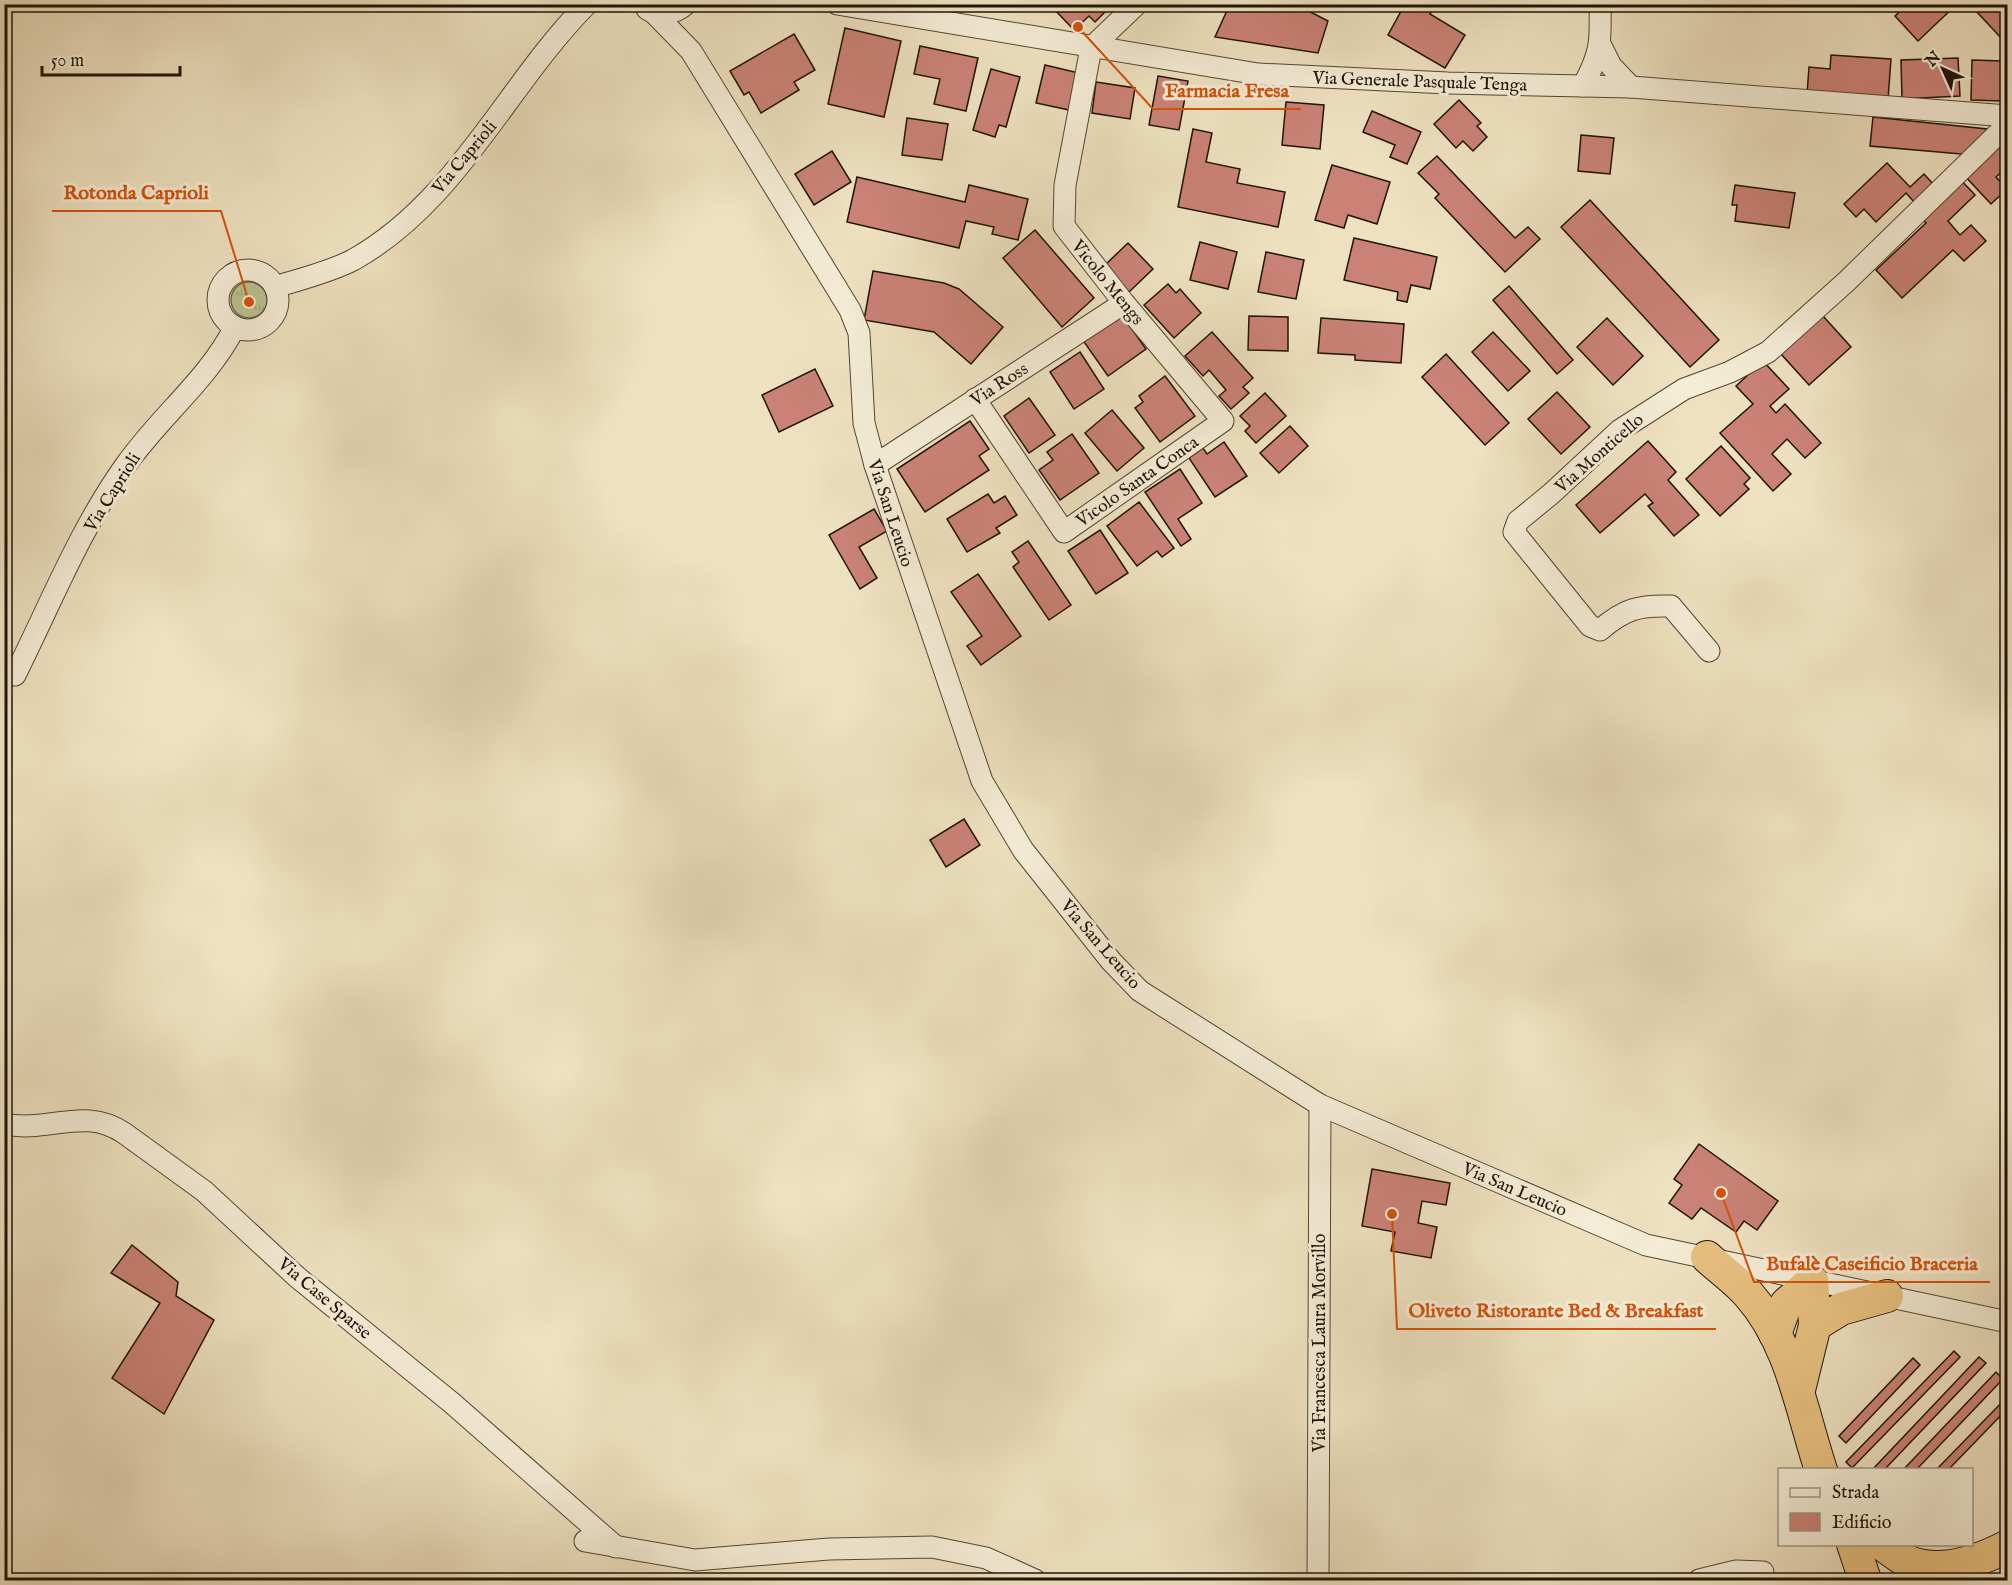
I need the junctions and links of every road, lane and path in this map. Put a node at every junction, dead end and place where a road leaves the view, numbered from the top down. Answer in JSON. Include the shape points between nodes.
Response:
{"nodes":[{"id":1,"x":574,"y":4,"type":"edge"},
{"id":2,"x":587,"y":4,"type":"edge"},
{"id":3,"x":837,"y":4,"type":"edge"},
{"id":4,"x":1137,"y":4,"type":"edge"},
{"id":5,"x":1600,"y":4,"type":"edge"},
{"id":6,"x":685,"y":6,"type":"edge"},
{"id":7,"x":648,"y":9,"type":"edge"},
{"id":8,"x":566,"y":29,"type":"junction"},
{"id":9,"x":1601,"y":46,"type":"junction"},
{"id":10,"x":1090,"y":48,"type":"junction"},
{"id":11,"x":691,"y":51,"type":"junction"},
{"id":12,"x":1583,"y":86,"type":"junction"},
{"id":13,"x":1631,"y":87,"type":"junction"},
{"id":14,"x":2007,"y":116,"type":"edge"},
{"id":15,"x":2007,"y":124,"type":"edge"},
{"id":16,"x":275,"y":287,"type":"junction"},
{"id":17,"x":1124,"y":303,"type":"junction"},
{"id":18,"x":235,"y":327,"type":"junction"},
{"id":19,"x":975,"y":399,"type":"junction"},
{"id":20,"x":1223,"y":421,"type":"joint"},
{"id":21,"x":874,"y":465,"type":"junction"},
{"id":22,"x":1709,"y":651,"type":"dead end"},
{"id":23,"x":15,"y":675,"type":"dead end"},
{"id":24,"x":1320,"y":1105,"type":"junction"},
{"id":25,"x":4,"y":1125,"type":"edge"},
{"id":26,"x":1707,"y":1257,"type":"junction"},
{"id":27,"x":1812,"y":1281,"type":"junction"},
{"id":28,"x":1887,"y":1296,"type":"junction"},
{"id":29,"x":2007,"y":1322,"type":"edge"},
{"id":30,"x":1815,"y":1325,"type":"junction"},
{"id":31,"x":1775,"y":1334,"type":"junction"},
{"id":32,"x":1799,"y":1390,"type":"junction"},
{"id":33,"x":1820,"y":1468,"type":"edge"},
{"id":34,"x":585,"y":1541,"type":"dead end"},
{"id":35,"x":2007,"y":1545,"type":"edge"},
{"id":36,"x":1853,"y":1546,"type":"edge"},
{"id":37,"x":1883,"y":1546,"type":"edge"},
{"id":38,"x":616,"y":1547,"type":"junction"},
{"id":39,"x":1763,"y":1572,"type":"dead end"},
{"id":40,"x":1035,"y":1581,"type":"edge"},
{"id":41,"x":1318,"y":1581,"type":"edge"},
{"id":42,"x":1699,"y":1581,"type":"edge"},
{"id":43,"x":1865,"y":1581,"type":"edge"}],
"edges":[{"from":1,"to":8,"type":"street","name":"Via Caprioli"},
{"from":2,"to":8,"type":"street","name":"Via Caprioli"},
{"from":3,"to":10,"type":"street","name":"Via Generale Pasquale Tenga"},
{"from":4,"to":10,"type":"street"},
{"from":5,"to":9,"type":"street"},
{"from":6,"to":7,"type":"street","via":[[674,12]]},
{"from":6,"to":11,"type":"street","name":"Via San Leucio"},
{"from":7,"to":11,"type":"street","name":"Via San Leucio"},
{"from":8,"to":16,"type":"street","name":"Via Caprioli","via":[[459,165],[388,237],[352,261]]},
{"from":9,"to":12,"type":"street"},
{"from":9,"to":13,"type":"street","via":[[1611,66]]},
{"from":10,"to":12,"type":"street","name":"Via Generale Pasquale Tenga","via":[[1258,74]]},
{"from":10,"to":17,"type":"street","name":"Vicolo Mengs","via":[[1065,185],[1064,226]]},
{"from":11,"to":21,"type":"street","name":"Via San Leucio","via":[[850,310],[859,333],[864,423]]},
{"from":12,"to":13,"type":"street","name":"Via Generale Pasquale Tenga"},
{"from":13,"to":14,"type":"street","name":"Via Generale Pasquale Tenga"},
{"from":15,"to":22,"type":"street","name":"Via Monticello","via":[[1847,281],[1768,352],[1654,406],[1620,430],[1518,521],[1514,532],[1590,626],[1600,630],[1619,614],[1651,606],[1671,606]]},
{"from":16,"to":18,"type":"street","via":[[278,305],[270,321],[254,330]]},
{"from":16,"to":18,"type":"street","via":[[256,271],[239,272],[225,281],[219,306]]},
{"from":17,"to":19,"type":"street","name":"Via Ross"},
{"from":17,"to":20,"type":"street","name":"Vicolo Mengs"},
{"from":18,"to":23,"type":"street","name":"Via Caprioli","via":[[214,364],[124,467],[96,513]]},
{"from":19,"to":20,"type":"street","name":"Vicolo Santa Conca","via":[[1064,532]]},
{"from":19,"to":21,"type":"street","name":"Via Ross"},
{"from":21,"to":24,"type":"street","name":"Via San Leucio","via":[[982,781],[1023,850],[1111,961],[1140,991]]},
{"from":24,"to":26,"type":"street","name":"Via San Leucio","via":[[1646,1245]]},
{"from":24,"to":41,"type":"street","name":"Via Francesca Laura Morvillo"},
{"from":25,"to":38,"type":"street","name":"Via Case Sparse","via":[[35,1128],[96,1119],[111,1124],[204,1191],[297,1277],[453,1403]]},
{"from":26,"to":27,"type":"street","name":"Via San Leucio"},
{"from":26,"to":31,"type":"highway","via":[[1749,1295]]},
{"from":27,"to":28,"type":"street","name":"Via San Leucio"},
{"from":27,"to":30,"type":"highway"},
{"from":27,"to":31,"type":"highway","via":[[1786,1304]]},
{"from":28,"to":29,"type":"street","name":"Via San Leucio"},
{"from":28,"to":30,"type":"highway","via":[[1841,1309]]},
{"from":30,"to":32,"type":"highway"},
{"from":31,"to":32,"type":"highway"},
{"from":32,"to":33,"type":"highway"},
{"from":34,"to":38,"type":"street"},
{"from":35,"to":37,"type":"highway","via":[[1983,1558],[1948,1567],[1910,1562]]},
{"from":36,"to":43,"type":"highway"},
{"from":38,"to":40,"type":"street","via":[[695,1560],[829,1549],[932,1547],[986,1558]]},
{"from":39,"to":42,"type":"street","via":[[1736,1571]]}]}
